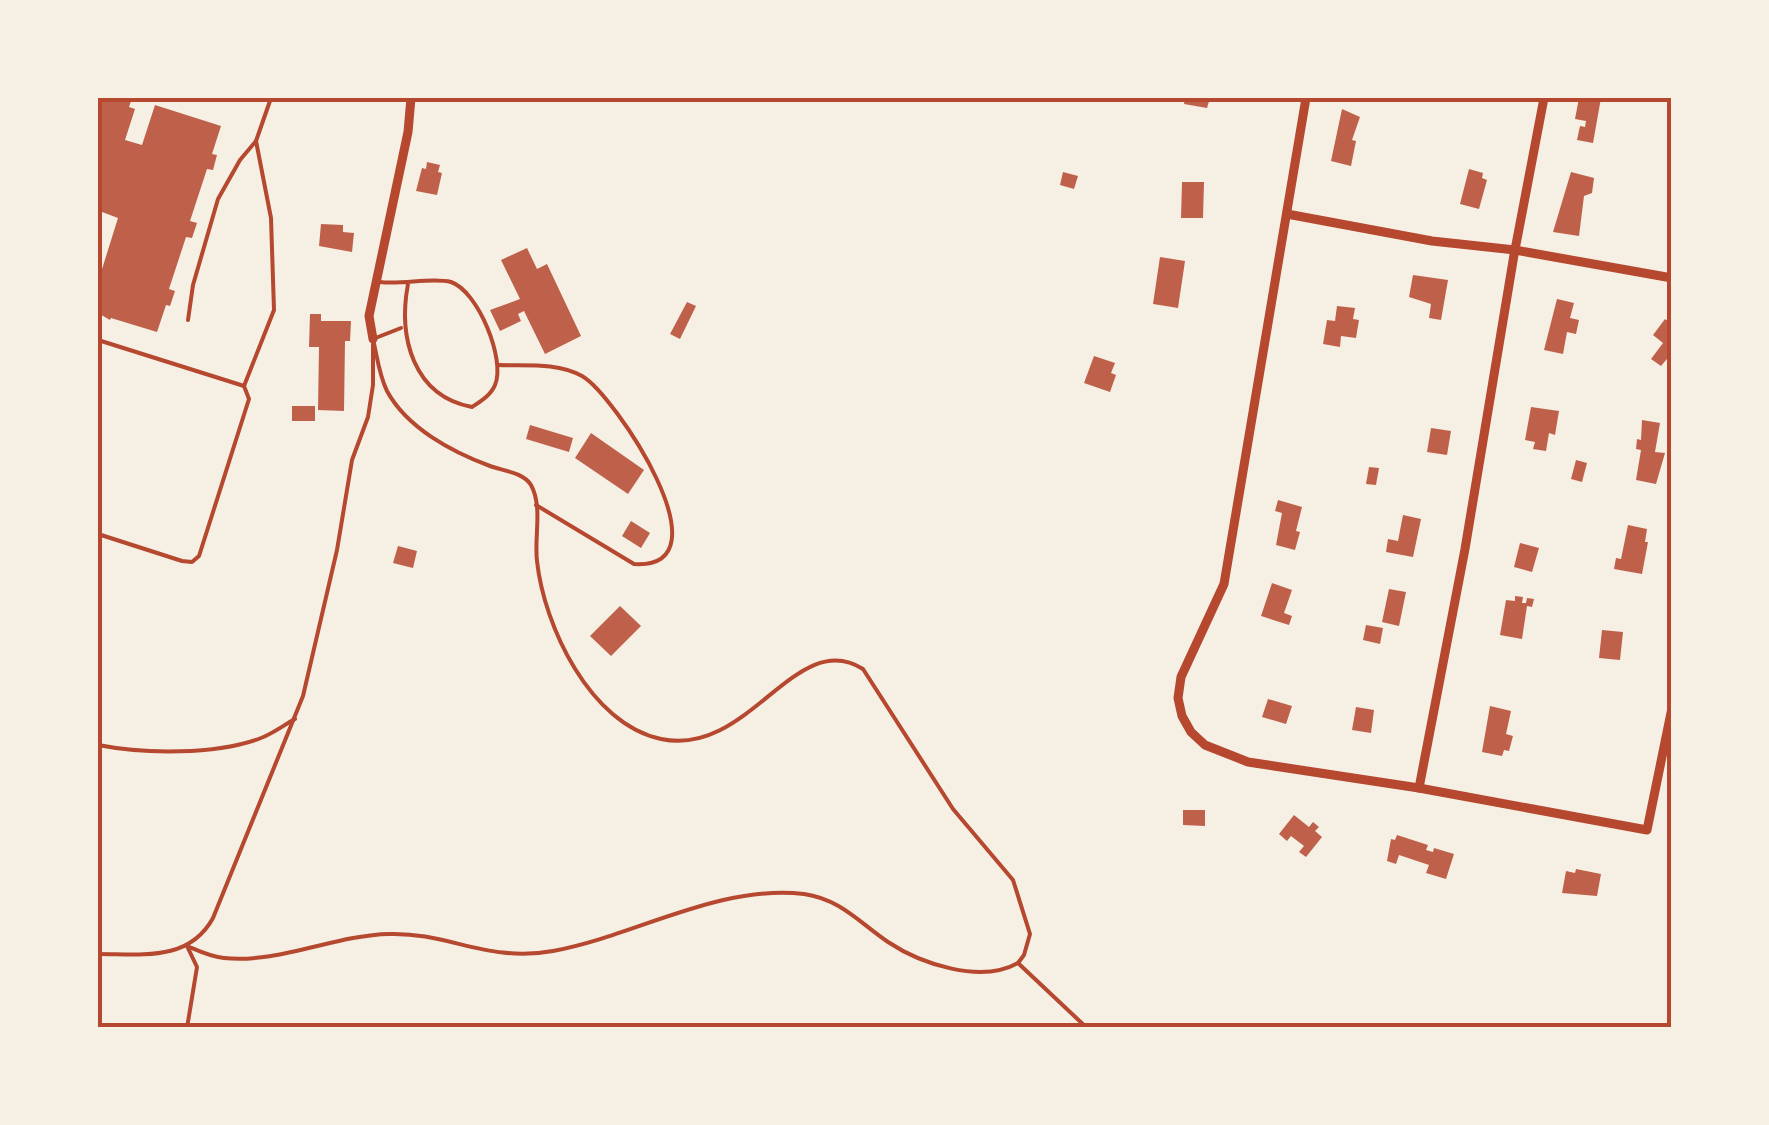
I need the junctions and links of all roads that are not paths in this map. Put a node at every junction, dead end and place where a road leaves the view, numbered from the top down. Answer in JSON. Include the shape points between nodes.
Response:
{"nodes":[{"id":1,"x":271,"y":98,"type":"edge"},
{"id":2,"x":410,"y":98,"type":"edge"},
{"id":3,"x":1306,"y":98,"type":"edge"},
{"id":4,"x":1544,"y":98,"type":"edge"},
{"id":5,"x":256,"y":141,"type":"junction"},
{"id":6,"x":1287,"y":214,"type":"junction"},
{"id":7,"x":1515,"y":250,"type":"junction"},
{"id":8,"x":1672,"y":278,"type":"edge"},
{"id":9,"x":375,"y":281,"type":"junction"},
{"id":10,"x":408,"y":284,"type":"junction"},
{"id":11,"x":188,"y":320,"type":"dead end"},
{"id":12,"x":403,"y":327,"type":"junction"},
{"id":13,"x":373,"y":339,"type":"junction"},
{"id":14,"x":98,"y":340,"type":"edge"},
{"id":15,"x":498,"y":366,"type":"junction"},
{"id":16,"x":244,"y":386,"type":"junction"},
{"id":17,"x":536,"y":505,"type":"junction"},
{"id":18,"x":98,"y":534,"type":"edge"},
{"id":19,"x":1672,"y":708,"type":"edge"},
{"id":20,"x":295,"y":719,"type":"junction"},
{"id":21,"x":98,"y":746,"type":"edge"},
{"id":22,"x":1419,"y":788,"type":"junction"},
{"id":23,"x":188,"y":946,"type":"junction"},
{"id":24,"x":98,"y":954,"type":"edge"},
{"id":25,"x":1018,"y":963,"type":"junction"},
{"id":26,"x":186,"y":1028,"type":"edge"},
{"id":27,"x":1087,"y":1028,"type":"edge"}],
"edges":[{"from":1,"to":5,"type":"lane"},
{"from":2,"to":9,"type":"street"},
{"from":3,"to":6,"type":"street"},
{"from":4,"to":7,"type":"street"},
{"from":5,"to":11,"type":"lane","via":[[218,199]]},
{"from":5,"to":16,"type":"lane","via":[[271,218],[274,310]]},
{"from":6,"to":7,"type":"street"},
{"from":6,"to":22,"type":"street","via":[[1221,594],[1179,685],[1179,707],[1186,724],[1215,752]]},
{"from":7,"to":8,"type":"street"},
{"from":7,"to":22,"type":"street"},
{"from":9,"to":10,"type":"lane"},
{"from":9,"to":13,"type":"street"},
{"from":10,"to":12,"type":"lane"},
{"from":10,"to":15,"type":"lane","via":[[450,282],[464,290],[495,346]]},
{"from":12,"to":13,"type":"lane"},
{"from":12,"to":15,"type":"lane","via":[[423,376],[450,403],[472,406],[487,396]]},
{"from":13,"to":17,"type":"lane","via":[[386,389],[407,416],[457,452],[525,478]]},
{"from":13,"to":20,"type":"lane","via":[[368,417],[352,460],[323,617]]},
{"from":14,"to":16,"type":"lane"},
{"from":15,"to":17,"type":"lane","via":[[568,370],[587,379],[666,496],[670,544],[646,565],[634,564]]},
{"from":16,"to":18,"type":"lane","via":[[249,399],[199,556],[182,561]]},
{"from":17,"to":25,"type":"lane","via":[[538,571],[565,651],[598,698],[638,730],[678,741],[708,736],[825,660],[844,658],[864,669],[953,809],[1014,880],[1030,934]]},
{"from":19,"to":22,"type":"street","via":[[1647,830]]},
{"from":20,"to":21,"type":"lane","via":[[260,738],[221,746],[171,752]]},
{"from":20,"to":23,"type":"lane","via":[[213,918]]},
{"from":23,"to":24,"type":"lane","via":[[164,954]]},
{"from":23,"to":25,"type":"lane","via":[[234,958],[401,934],[497,954],[538,953],[724,902],[785,893],[846,908],[895,946],[948,967],[991,972]]},
{"from":23,"to":26,"type":"lane","via":[[197,967]]},
{"from":25,"to":27,"type":"lane"}]}
